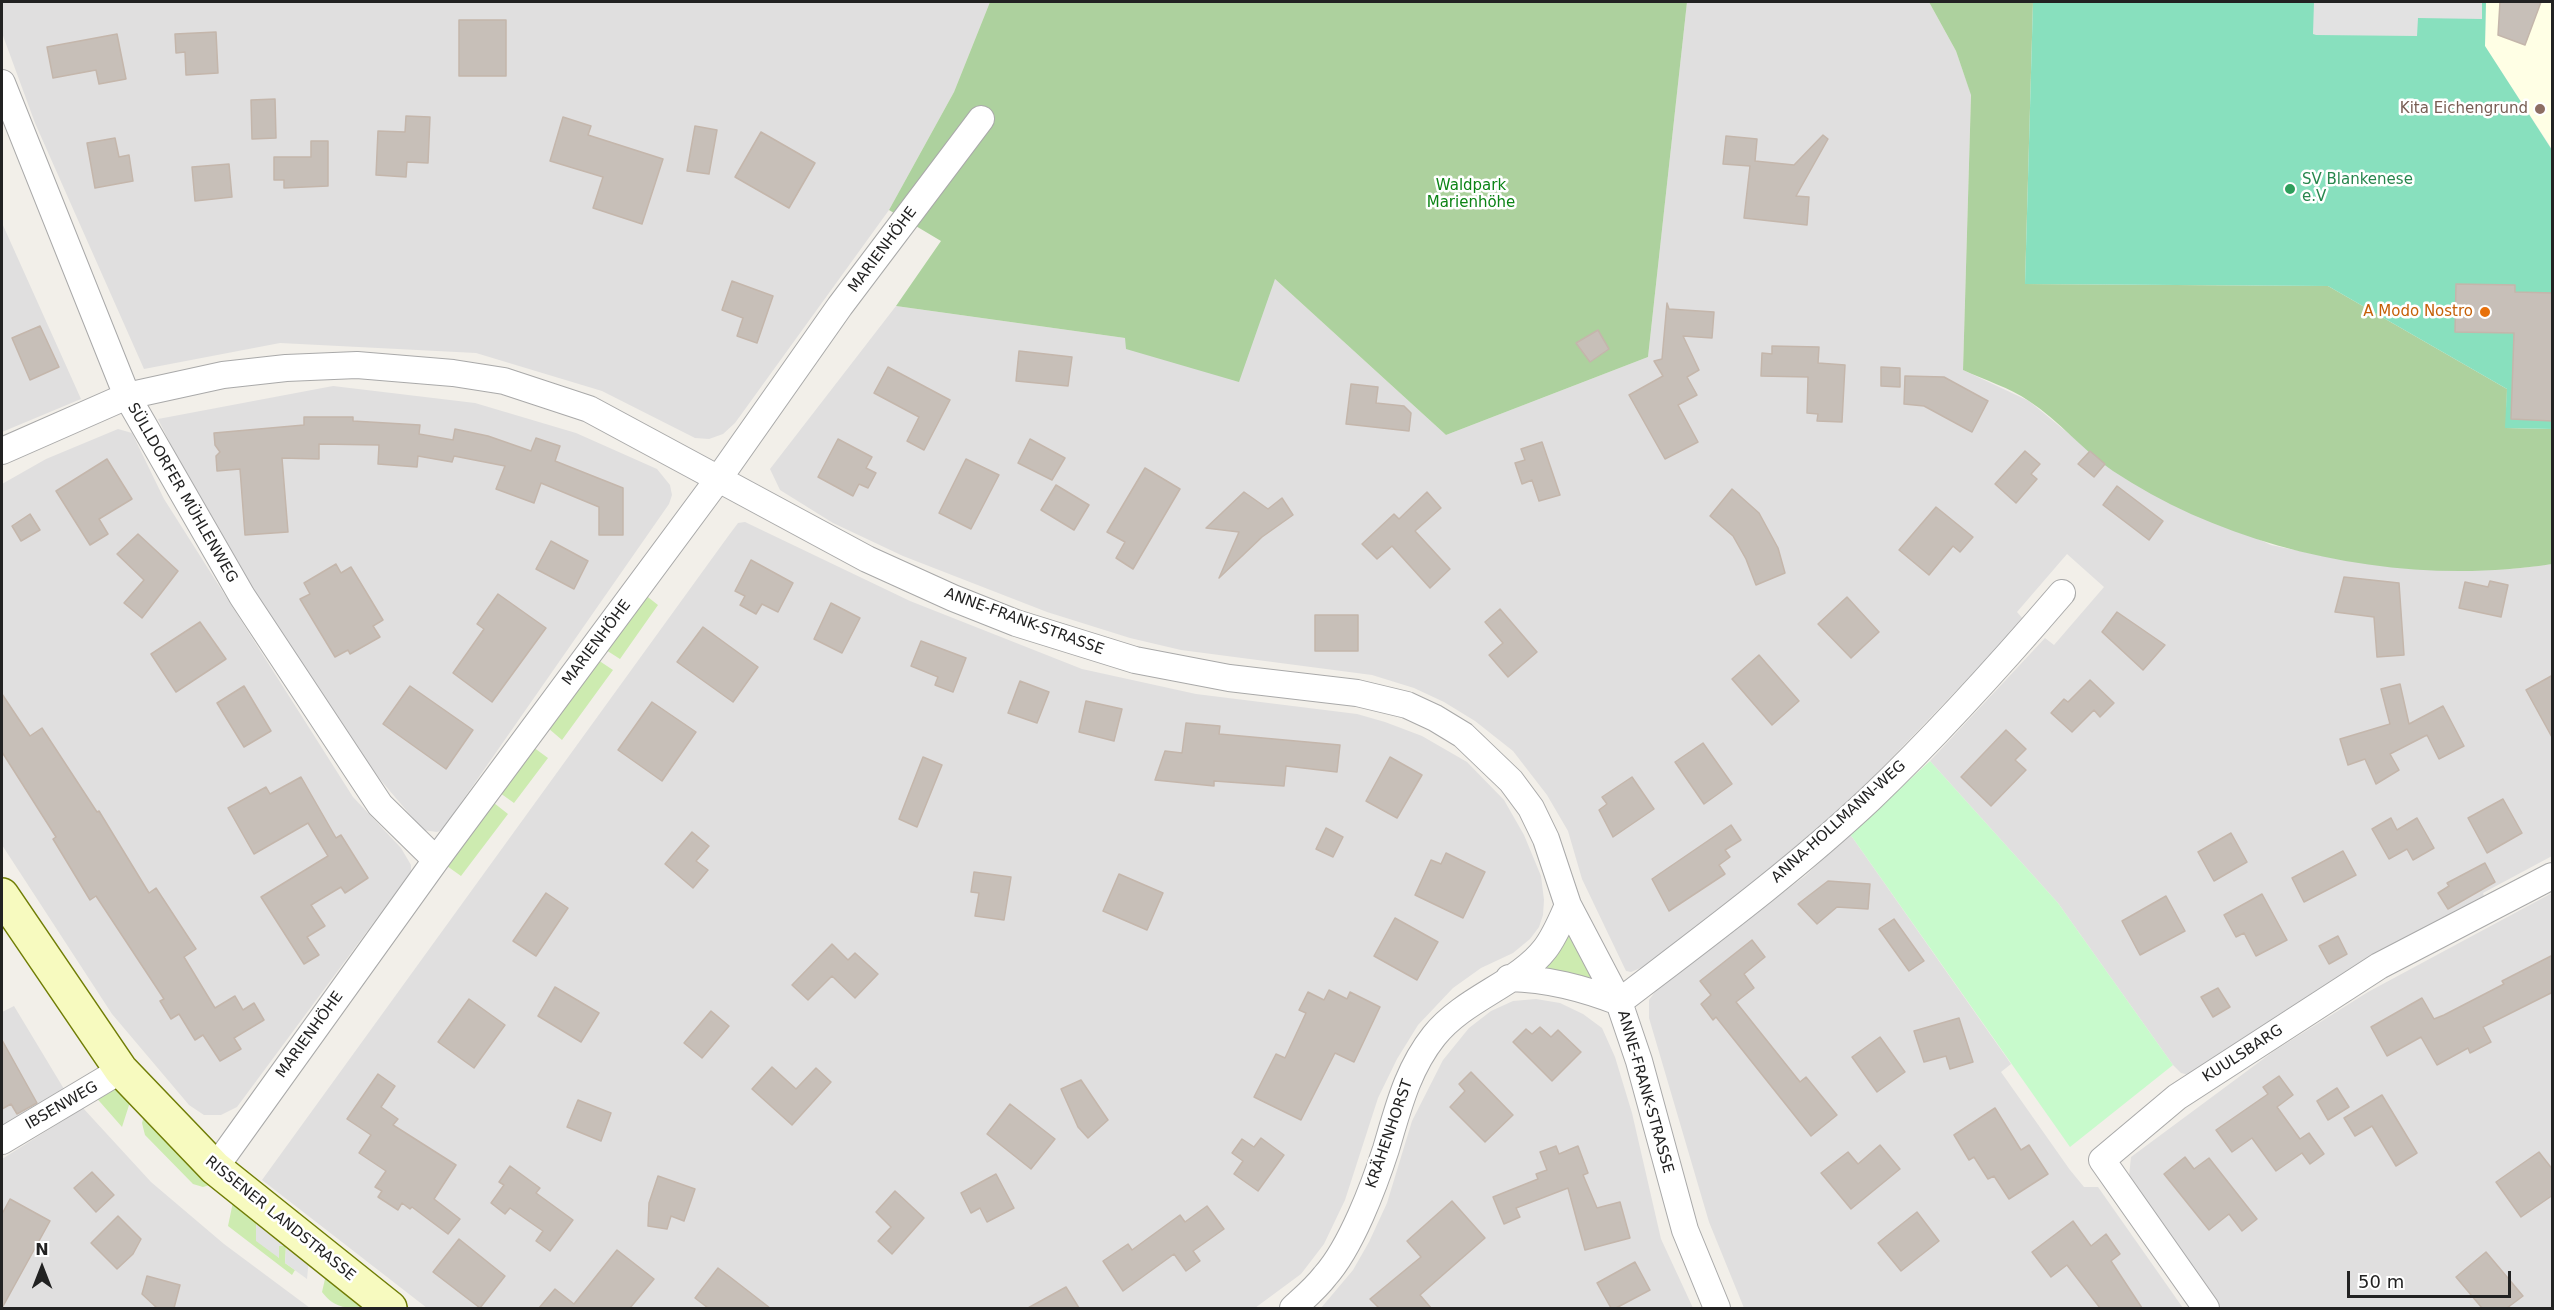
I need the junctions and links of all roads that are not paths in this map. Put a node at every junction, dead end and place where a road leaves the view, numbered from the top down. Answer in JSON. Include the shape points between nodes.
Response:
{"nodes":[{"id":1,"x":2,"y":83,"type":"edge"},
{"id":2,"x":981,"y":119,"type":"dead end"},
{"id":3,"x":127,"y":396,"type":"junction"},
{"id":4,"x":2,"y":451,"type":"edge"},
{"id":5,"x":719,"y":478,"type":"junction"},
{"id":6,"x":2062,"y":593,"type":"dead end"},
{"id":7,"x":436,"y":860,"type":"junction"},
{"id":8,"x":2553,"y":876,"type":"edge"},
{"id":9,"x":2,"y":896,"type":"edge"},
{"id":10,"x":1568,"y":905,"type":"junction"},
{"id":11,"x":1509,"y":978,"type":"junction"},
{"id":12,"x":1619,"y":1002,"type":"junction"},
{"id":13,"x":121,"y":1070,"type":"junction"},
{"id":14,"x":2,"y":1141,"type":"edge"},
{"id":15,"x":215,"y":1168,"type":"junction"},
{"id":16,"x":390,"y":1308,"type":"edge"},
{"id":17,"x":1293,"y":1308,"type":"edge"},
{"id":18,"x":1717,"y":1308,"type":"edge"},
{"id":19,"x":2206,"y":1308,"type":"edge"}],
"edges":[{"from":1,"to":3,"type":"street","name":"SÜLLDORFER MÜHLENWEG"},
{"from":2,"to":5,"type":"street","name":"MARIENHÖHE","via":[[840,306]]},
{"from":3,"to":4,"type":"street","name":"ANNE-FRANK-STRASSE"},
{"from":3,"to":5,"type":"street","name":"ANNE-FRANK-STRASSE","via":[[223,375],[286,368],[357,365],[453,373],[504,381],[589,409]]},
{"from":3,"to":7,"type":"street","name":"SÜLLDORFER MÜHLENWEG","via":[[242,596],[380,805]]},
{"from":5,"to":7,"type":"street","name":"MARIENHÖHE"},
{"from":5,"to":10,"type":"street","name":"ANNE-FRANK-STRASSE","via":[[867,559],[944,594],[1090,648],[1198,673],[1358,693],[1407,705],[1435,717],[1463,735],[1512,781],[1546,839]]},
{"from":6,"to":12,"type":"street","name":"ANNA-HOLLMANN-WEG","via":[[1975,692],[1869,799],[1746,906]]},
{"from":7,"to":15,"type":"street","name":"MARIENHÖHE"},
{"from":8,"to":19,"type":"street","name":"KUULSBARG","via":[[2379,966],[2177,1097],[2102,1160]]},
{"from":9,"to":13,"type":"main road","name":"RISSENER LANDSTRASSE"},
{"from":10,"to":11,"type":"street","name":"KRÄHENHORST","via":[[1543,951]]},
{"from":10,"to":12,"type":"street","name":"ANNE-FRANK-STRASSE"},
{"from":11,"to":12,"type":"street","via":[[1543,979]]},
{"from":11,"to":17,"type":"street","name":"KRÄHENHORST","via":[[1462,1008],[1434,1036],[1398,1104],[1383,1158],[1357,1223],[1327,1275]]},
{"from":12,"to":18,"type":"street","name":"ANNE-FRANK-STRASSE","via":[[1685,1230]]},
{"from":13,"to":14,"type":"street","name":"IBSENWEG"},
{"from":13,"to":15,"type":"main road","name":"RISSENER LANDSTRASSE"},
{"from":15,"to":16,"type":"main road","name":"RISSENER LANDSTRASSE"}]}
